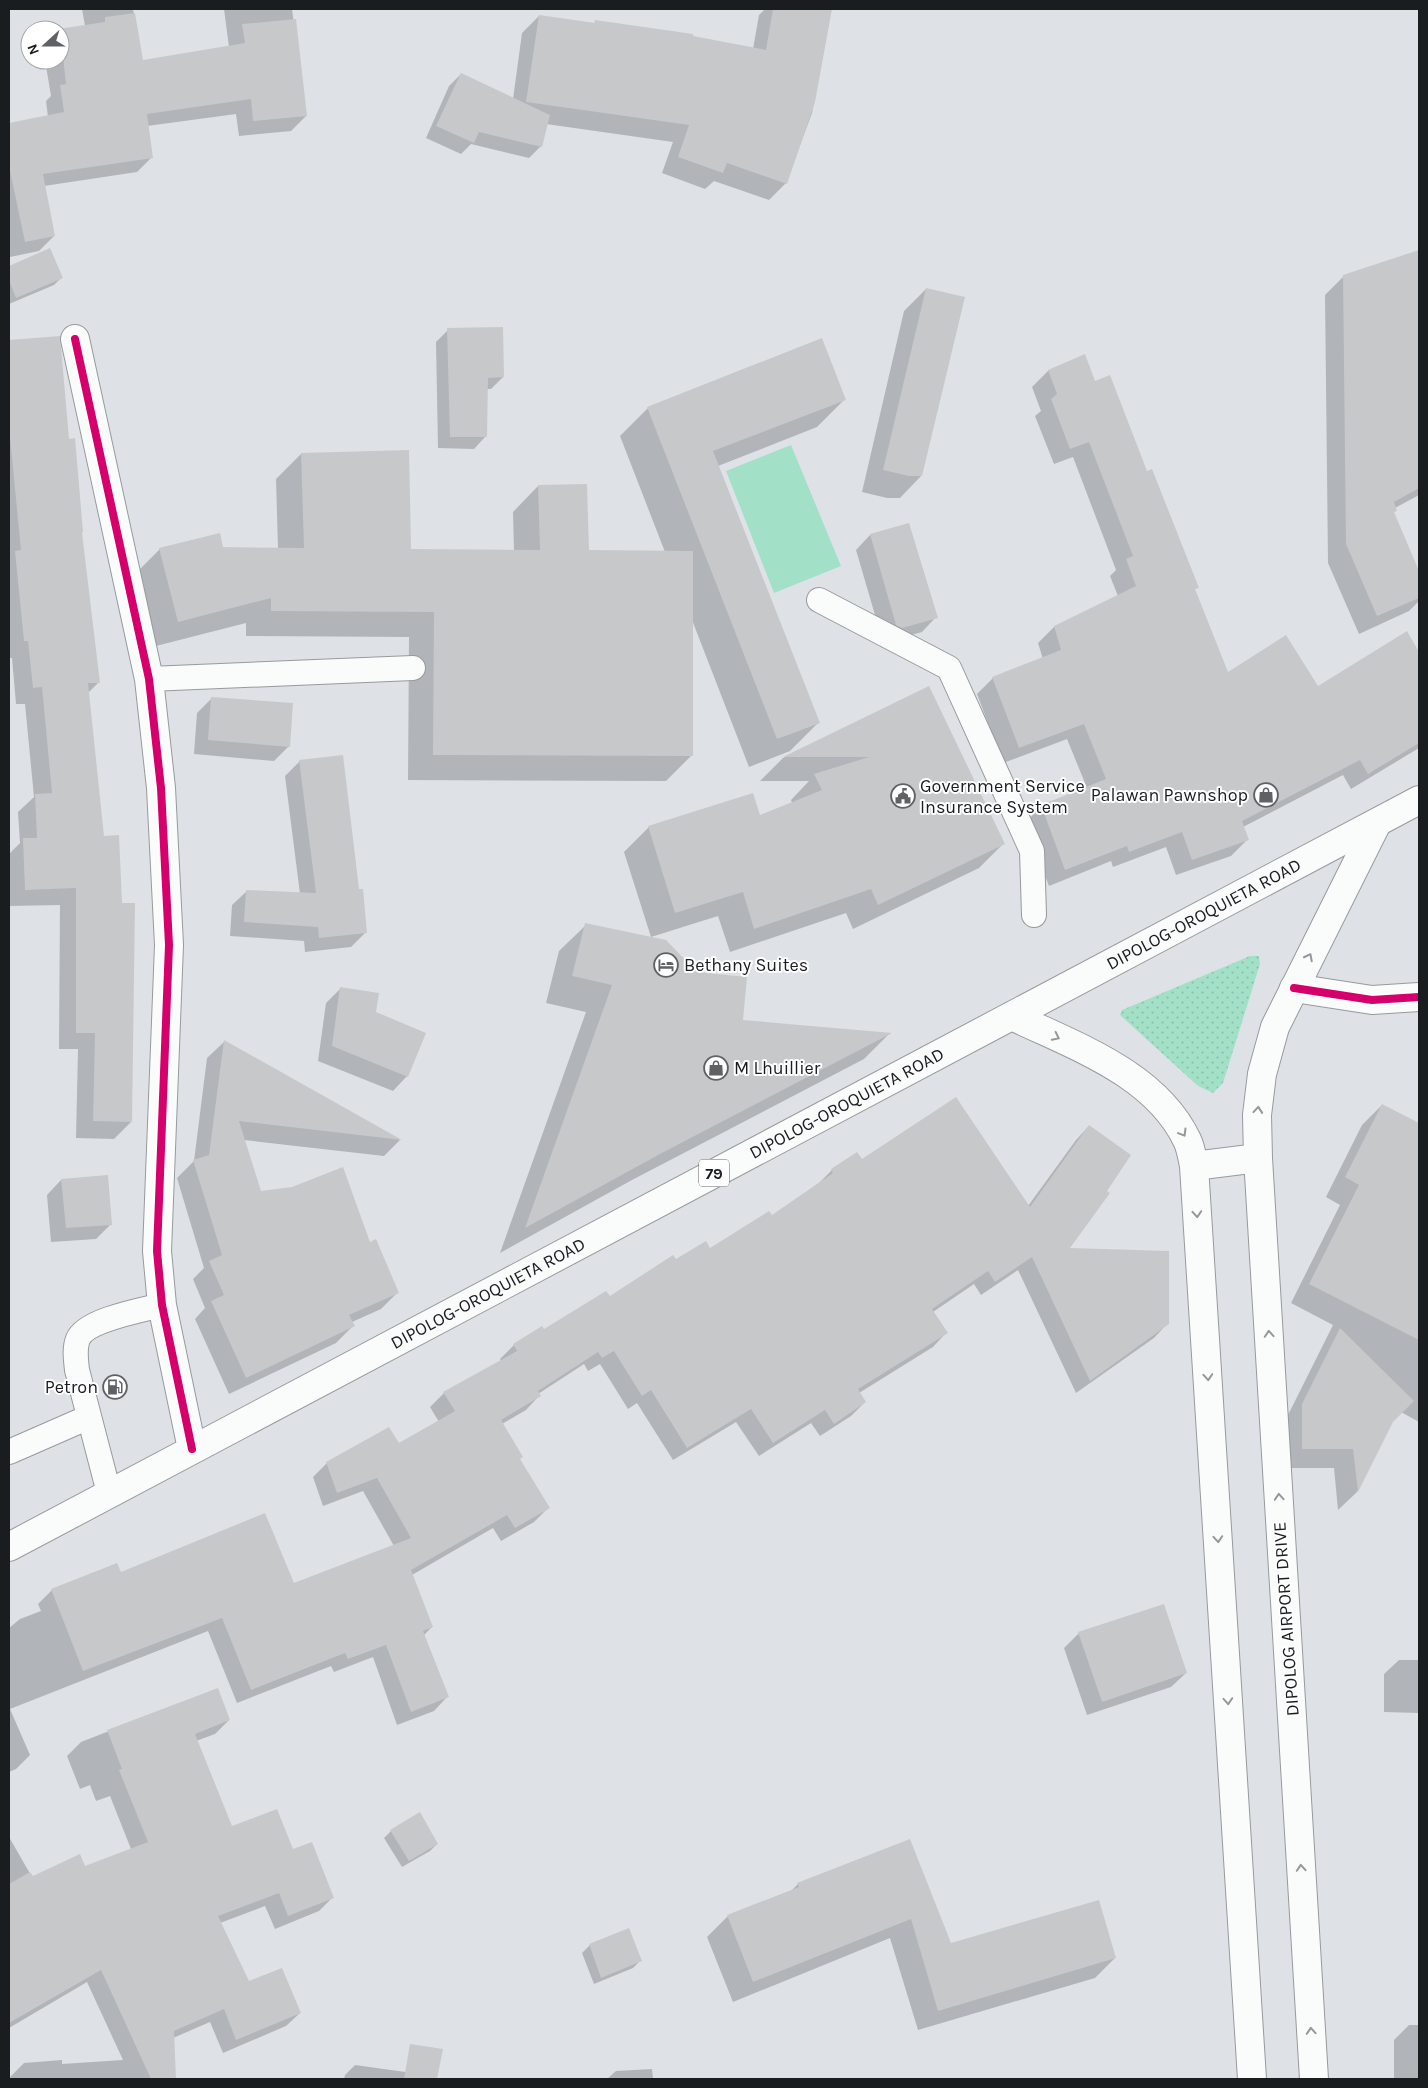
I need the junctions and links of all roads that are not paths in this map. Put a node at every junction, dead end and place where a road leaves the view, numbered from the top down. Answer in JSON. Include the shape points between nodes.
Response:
{"nodes":[{"id":1,"x":75,"y":339,"type":"dead end"},
{"id":2,"x":819,"y":600,"type":"dead end"},
{"id":3,"x":413,"y":668,"type":"dead end"},
{"id":4,"x":149,"y":679,"type":"junction"},
{"id":5,"x":1419,"y":800,"type":"edge"},
{"id":6,"x":1377,"y":823,"type":"junction"},
{"id":7,"x":1034,"y":915,"type":"dead end"},
{"id":8,"x":1294,"y":988,"type":"junction"},
{"id":9,"x":1419,"y":997,"type":"edge"},
{"id":10,"x":1012,"y":1016,"type":"junction"},
{"id":11,"x":1258,"y":1158,"type":"junction"},
{"id":12,"x":1194,"y":1166,"type":"junction"},
{"id":13,"x":162,"y":1305,"type":"junction"},
{"id":14,"x":89,"y":1417,"type":"junction"},
{"id":15,"x":192,"y":1450,"type":"junction"},
{"id":16,"x":9,"y":1452,"type":"edge"},
{"id":17,"x":109,"y":1493,"type":"junction"},
{"id":18,"x":9,"y":1547,"type":"edge"},
{"id":19,"x":1252,"y":2079,"type":"edge"},
{"id":20,"x":1314,"y":2079,"type":"edge"}],
"edges":[{"from":1,"to":4,"type":"main road"},
{"from":2,"to":7,"type":"lane","via":[[949,668],[1032,851]]},
{"from":3,"to":4,"type":"lane"},
{"from":4,"to":13,"type":"main road","via":[[161,788],[168,910],[158,1251]]},
{"from":5,"to":6,"type":"main road","name":"DIPOLOG-OROQUIETA ROAD","number":"79"},
{"from":8,"to":6,"type":"main road","name":"DIPOLOG AIRPORT DRIVE","one_way":true},
{"from":6,"to":10,"type":"main road","name":"DIPOLOG-OROQUIETA ROAD","number":"79"},
{"from":8,"to":9,"type":"main road","via":[[1372,1000]]},
{"from":11,"to":8,"type":"main road","name":"DIPOLOG AIRPORT DRIVE","one_way":true,"via":[[1257,1115],[1262,1074],[1275,1027]]},
{"from":10,"to":12,"type":"main road","one_way":true,"via":[[1108,1062],[1143,1086],[1170,1113],[1188,1141]]},
{"from":10,"to":15,"type":"main road","name":"DIPOLOG-OROQUIETA ROAD","number":"79"},
{"from":11,"to":12,"type":"main road"},
{"from":20,"to":11,"type":"main road","name":"DIPOLOG AIRPORT DRIVE","one_way":true},
{"from":12,"to":19,"type":"main road","one_way":true},
{"from":13,"to":14,"type":"lane","via":[[102,1321],[78,1337],[76,1370]]},
{"from":13,"to":15,"type":"main road"},
{"from":14,"to":16,"type":"lane"},
{"from":14,"to":17,"type":"lane"},
{"from":15,"to":17,"type":"main road","name":"DIPOLOG-OROQUIETA ROAD","number":"79"},
{"from":17,"to":18,"type":"main road","name":"DIPOLOG-OROQUIETA ROAD","number":"79"}]}
